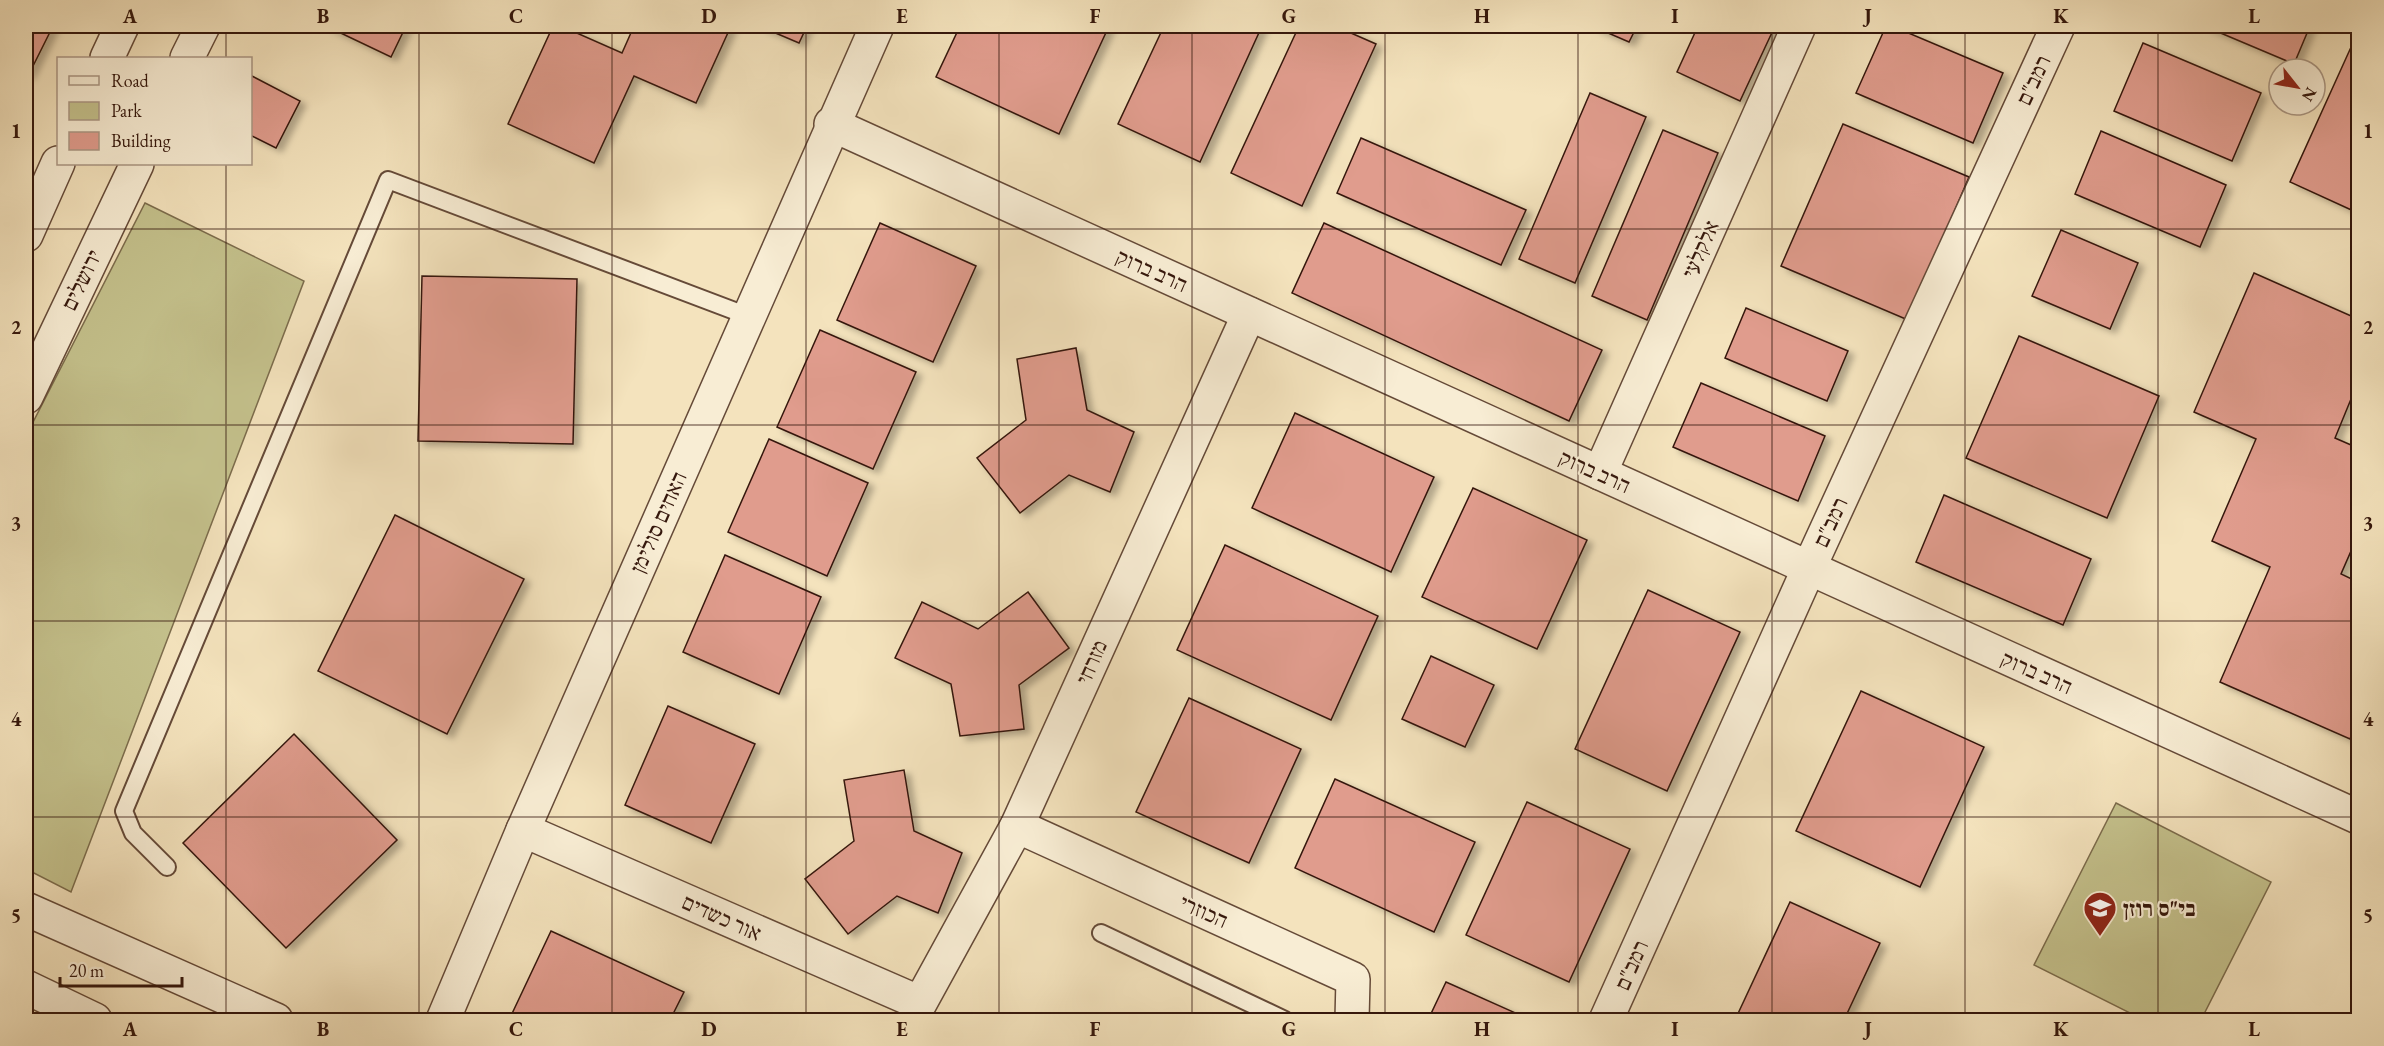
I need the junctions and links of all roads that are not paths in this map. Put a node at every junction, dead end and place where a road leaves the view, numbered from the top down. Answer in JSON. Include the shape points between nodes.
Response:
{"nodes":[{"id":1,"x":122,"y":26,"type":"edge"},
{"id":2,"x":203,"y":26,"type":"edge"},
{"id":3,"x":877,"y":26,"type":"edge"},
{"id":4,"x":1799,"y":26,"type":"edge"},
{"id":5,"x":2058,"y":26,"type":"edge"},
{"id":6,"x":107,"y":57,"type":"edge"},
{"id":7,"x":188,"y":57,"type":"edge"},
{"id":8,"x":831,"y":124,"type":"junction"},
{"id":9,"x":57,"y":165,"type":"edge"},
{"id":10,"x":137,"y":165,"type":"edge"},
{"id":11,"x":26,"y":235,"type":"edge"},
{"id":12,"x":1249,"y":314,"type":"junction"},
{"id":13,"x":748,"y":316,"type":"junction"},
{"id":14,"x":26,"y":397,"type":"edge"},
{"id":15,"x":1600,"y":473,"type":"junction"},
{"id":16,"x":1809,"y":568,"type":"junction"},
{"id":17,"x":2358,"y":817,"type":"edge"},
{"id":18,"x":1017,"y":826,"type":"junction"},
{"id":19,"x":523,"y":830,"type":"junction"},
{"id":20,"x":166,"y":867,"type":"dead end"},
{"id":21,"x":26,"y":909,"type":"edge"},
{"id":22,"x":1101,"y":933,"type":"dead end"},
{"id":23,"x":26,"y":987,"type":"edge"},
{"id":24,"x":920,"y":1003,"type":"joint"},
{"id":25,"x":95,"y":1020,"type":"edge"},
{"id":26,"x":276,"y":1020,"type":"edge"},
{"id":27,"x":443,"y":1020,"type":"edge"},
{"id":28,"x":1285,"y":1020,"type":"edge"},
{"id":29,"x":1353,"y":1020,"type":"edge"},
{"id":30,"x":1606,"y":1020,"type":"edge"}],
"edges":[{"from":1,"to":6,"type":"street"},
{"from":2,"to":7,"type":"street"},
{"from":3,"to":8,"type":"street","name":"האחים סולימן"},
{"from":4,"to":15,"type":"street","name":"אלקלעי"},
{"from":5,"to":16,"type":"street","name":"רמב\"ם"},
{"from":8,"to":12,"type":"street","name":"הרב ברוק"},
{"from":8,"to":13,"type":"street","name":"האחים סולימן"},
{"from":9,"to":11,"type":"street"},
{"from":10,"to":14,"type":"street","name":"ירושלים"},
{"from":12,"to":15,"type":"street","name":"הרב ברוק"},
{"from":12,"to":18,"type":"street","name":"מזרחי"},
{"from":13,"to":19,"type":"street","name":"האחים סולימן"},
{"from":13,"to":20,"type":"lane","via":[[388,180],[124,811],[132,833]]},
{"from":15,"to":16,"type":"street","name":"הרב ברוק"},
{"from":16,"to":17,"type":"street","name":"הרב ברוק"},
{"from":16,"to":30,"type":"street","name":"רמב\"ם"},
{"from":18,"to":24,"type":"street","name":"מזרחי"},
{"from":18,"to":29,"type":"street","name":"הכוזרי","via":[[1353,979]]},
{"from":19,"to":24,"type":"street","name":"אור כשדים"},
{"from":19,"to":27,"type":"street","name":"האחים סולימן"},
{"from":21,"to":26,"type":"street"},
{"from":22,"to":28,"type":"lane"},
{"from":23,"to":25,"type":"street"}]}
